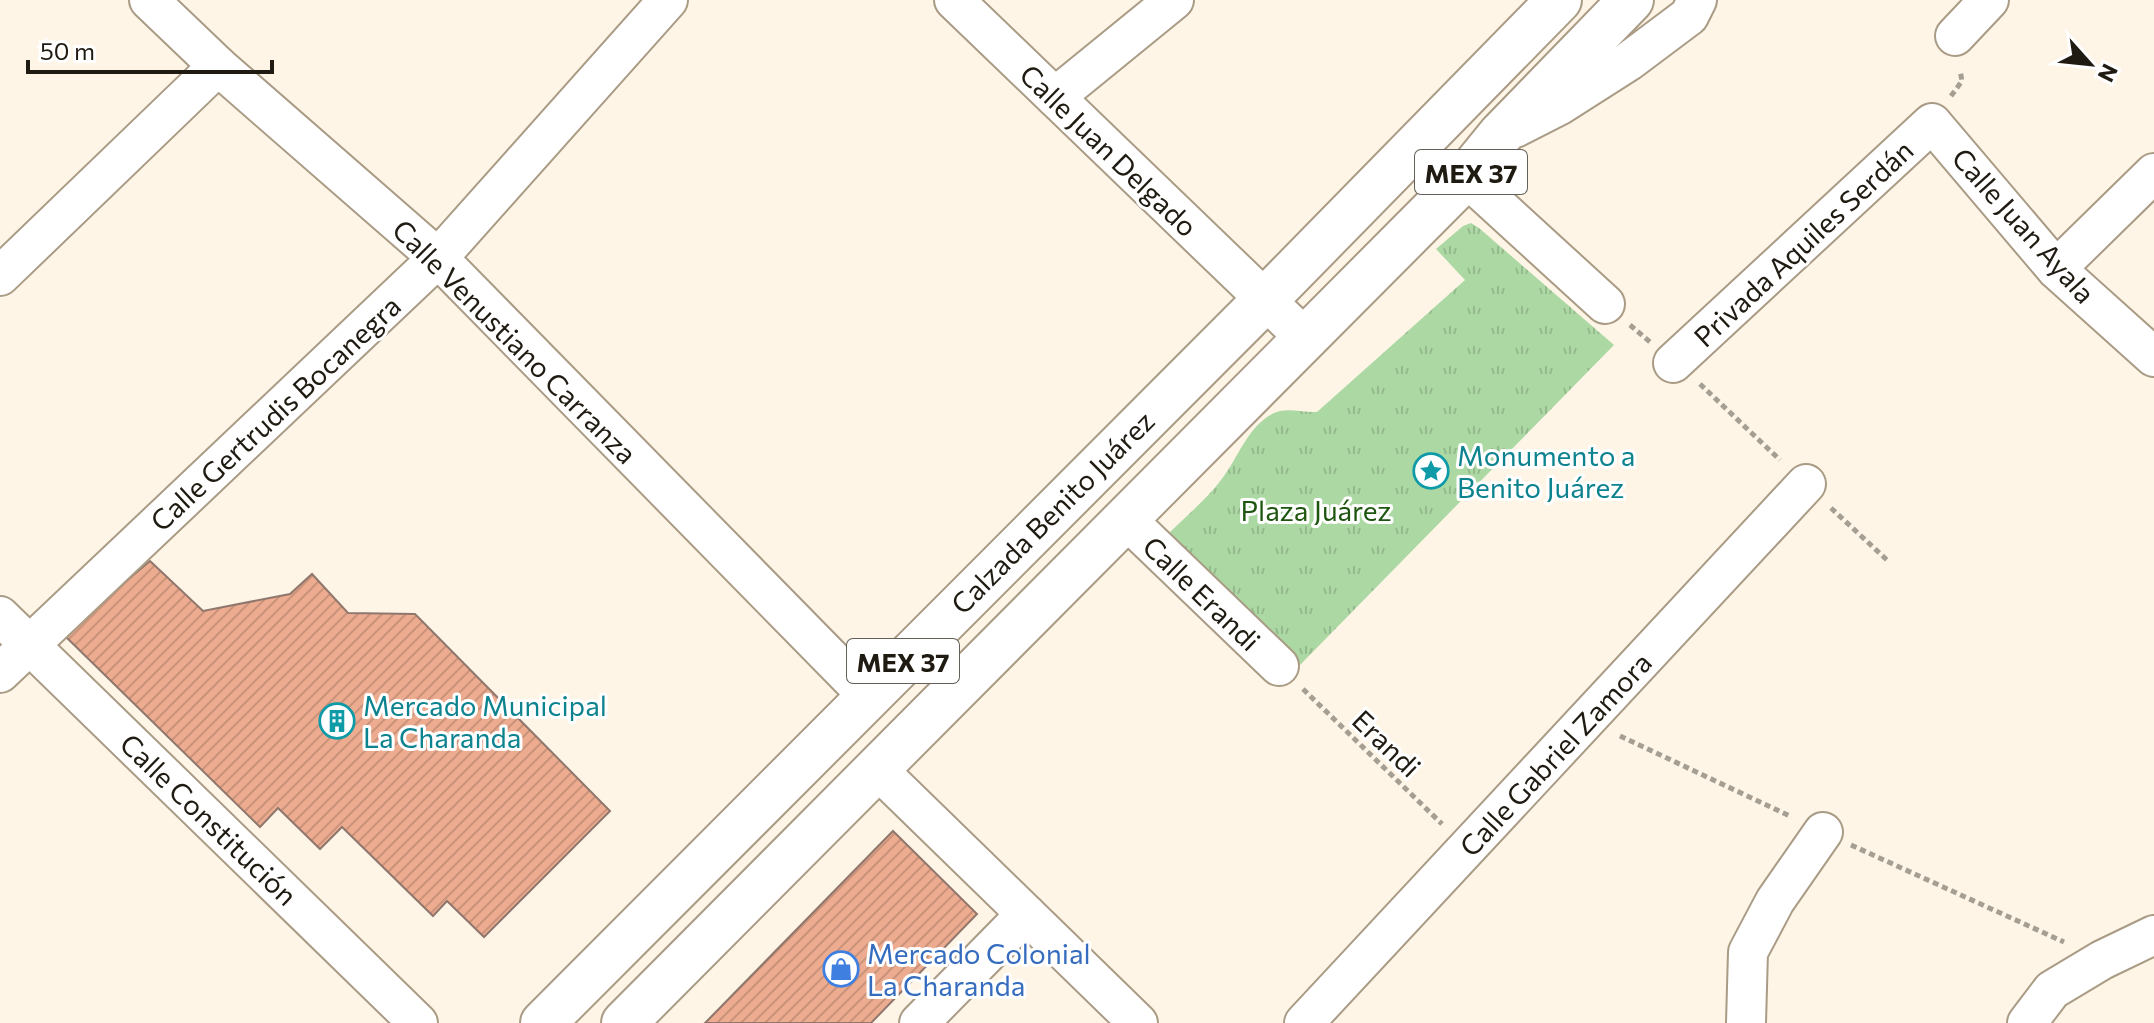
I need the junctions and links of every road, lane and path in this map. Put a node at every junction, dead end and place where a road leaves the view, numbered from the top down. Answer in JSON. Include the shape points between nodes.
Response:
{"nodes":[{"id":1,"x":149,"y":0,"type":"edge"},
{"id":2,"x":668,"y":0,"type":"edge"},
{"id":3,"x":954,"y":0,"type":"edge"},
{"id":4,"x":1174,"y":0,"type":"edge"},
{"id":5,"x":1559,"y":0,"type":"edge"},
{"id":6,"x":1631,"y":0,"type":"edge"},
{"id":7,"x":1697,"y":0,"type":"edge"},
{"id":8,"x":1989,"y":0,"type":"edge"},
{"id":9,"x":1955,"y":36,"type":"dead end"},
{"id":10,"x":218,"y":66,"type":"junction"},
{"id":11,"x":1055,"y":97,"type":"junction"},
{"id":12,"x":1932,"y":123,"type":"joint"},
{"id":13,"x":1501,"y":134,"type":"junction"},
{"id":14,"x":2154,"y":173,"type":"edge"},
{"id":15,"x":1466,"y":177,"type":"junction"},
{"id":16,"x":438,"y":258,"type":"junction"},
{"id":17,"x":2056,"y":269,"type":"junction"},
{"id":18,"x":0,"y":276,"type":"edge"},
{"id":19,"x":1265,"y":300,"type":"junction"},
{"id":20,"x":1605,"y":304,"type":"dead end"},
{"id":21,"x":1304,"y":337,"type":"junction"},
{"id":22,"x":2154,"y":357,"type":"edge"},
{"id":23,"x":1673,"y":363,"type":"dead end"},
{"id":24,"x":1806,"y":484,"type":"dead end"},
{"id":25,"x":1126,"y":519,"type":"junction"},
{"id":26,"x":0,"y":616,"type":"edge"},
{"id":27,"x":30,"y":645,"type":"junction"},
{"id":28,"x":1279,"y":666,"type":"joint"},
{"id":29,"x":0,"y":673,"type":"edge"},
{"id":30,"x":868,"y":696,"type":"junction"},
{"id":31,"x":878,"y":770,"type":"junction"},
{"id":32,"x":1823,"y":832,"type":"dead end"},
{"id":33,"x":1467,"y":848,"type":"junction"},
{"id":34,"x":1026,"y":914,"type":"junction"},
{"id":35,"x":2154,"y":935,"type":"edge"},
{"id":36,"x":418,"y":1023,"type":"edge"},
{"id":37,"x":543,"y":1023,"type":"edge"},
{"id":38,"x":624,"y":1023,"type":"edge"},
{"id":39,"x":919,"y":1023,"type":"edge"},
{"id":40,"x":1138,"y":1023,"type":"edge"},
{"id":41,"x":1304,"y":1023,"type":"edge"},
{"id":42,"x":1746,"y":1023,"type":"edge"},
{"id":43,"x":2027,"y":1023,"type":"edge"}],
"edges":[{"from":1,"to":10,"type":"street","name":"Calle Venustiano Carranza"},
{"from":2,"to":16,"type":"street","name":"Calle Gertrudis Bocanegra"},
{"from":3,"to":11,"type":"street","name":"Calle Juan Delgado"},
{"from":4,"to":11,"type":"street"},
{"from":5,"to":19,"type":"main road","name":"Calzada Benito Juárez","number":"MEX 37"},
{"from":6,"to":13,"type":"main road","name":"Calzada Benito Juárez","number":"MEX 37"},
{"from":7,"to":13,"type":"street","via":[[1689,16],[1629,61],[1560,105]]},
{"from":8,"to":9,"type":"street"},
{"from":10,"to":16,"type":"street","name":"Calle Venustiano Carranza"},
{"from":10,"to":18,"type":"street"},
{"from":11,"to":19,"type":"street","name":"Calle Juan Delgado"},
{"from":12,"to":17,"type":"street","name":"Calle Juan Ayala"},
{"from":12,"to":23,"type":"street","name":"Privada Aquiles Serdán"},
{"from":13,"to":15,"type":"main road","name":"Calzada Benito Juárez","number":"MEX 37"},
{"from":14,"to":17,"type":"street"},
{"from":15,"to":20,"type":"street"},
{"from":15,"to":21,"type":"main road","name":"Calzada Benito Juárez","number":"MEX 37"},
{"from":16,"to":27,"type":"street","name":"Calle Gertrudis Bocanegra"},
{"from":16,"to":30,"type":"street","name":"Calle Venustiano Carranza"},
{"from":17,"to":22,"type":"street","name":"Calle Juan Ayala"},
{"from":19,"to":21,"type":"street","name":"Calle Juan Delgado"},
{"from":19,"to":30,"type":"main road","name":"Calzada Benito Juárez","number":"MEX 37"},
{"from":21,"to":25,"type":"main road","name":"Calzada Benito Juárez","number":"MEX 37"},
{"from":24,"to":33,"type":"street","name":"Calle Gabriel Zamora"},
{"from":25,"to":28,"type":"street","name":"Calle Erandi"},
{"from":25,"to":31,"type":"main road","name":"Calzada Benito Juárez","number":"MEX 37"},
{"from":26,"to":27,"type":"street","name":"Calle Constitución"},
{"from":27,"to":29,"type":"street","name":"Calle Gertrudis Bocanegra"},
{"from":27,"to":36,"type":"street","name":"Calle Constitución"},
{"from":28,"to":33,"type":"path","name":"Erandi"},
{"from":30,"to":37,"type":"main road","name":"Calzada Benito Juárez","number":"MEX 37"},
{"from":31,"to":34,"type":"street"},
{"from":31,"to":38,"type":"main road","name":"Calzada Benito Juárez","number":"MEX 37"},
{"from":32,"to":42,"type":"street","via":[[1775,901],[1748,952]]},
{"from":33,"to":41,"type":"street","name":"Calle Gabriel Zamora"},
{"from":34,"to":39,"type":"street"},
{"from":34,"to":40,"type":"street"},
{"from":35,"to":43,"type":"street","via":[[2052,990]]}]}
